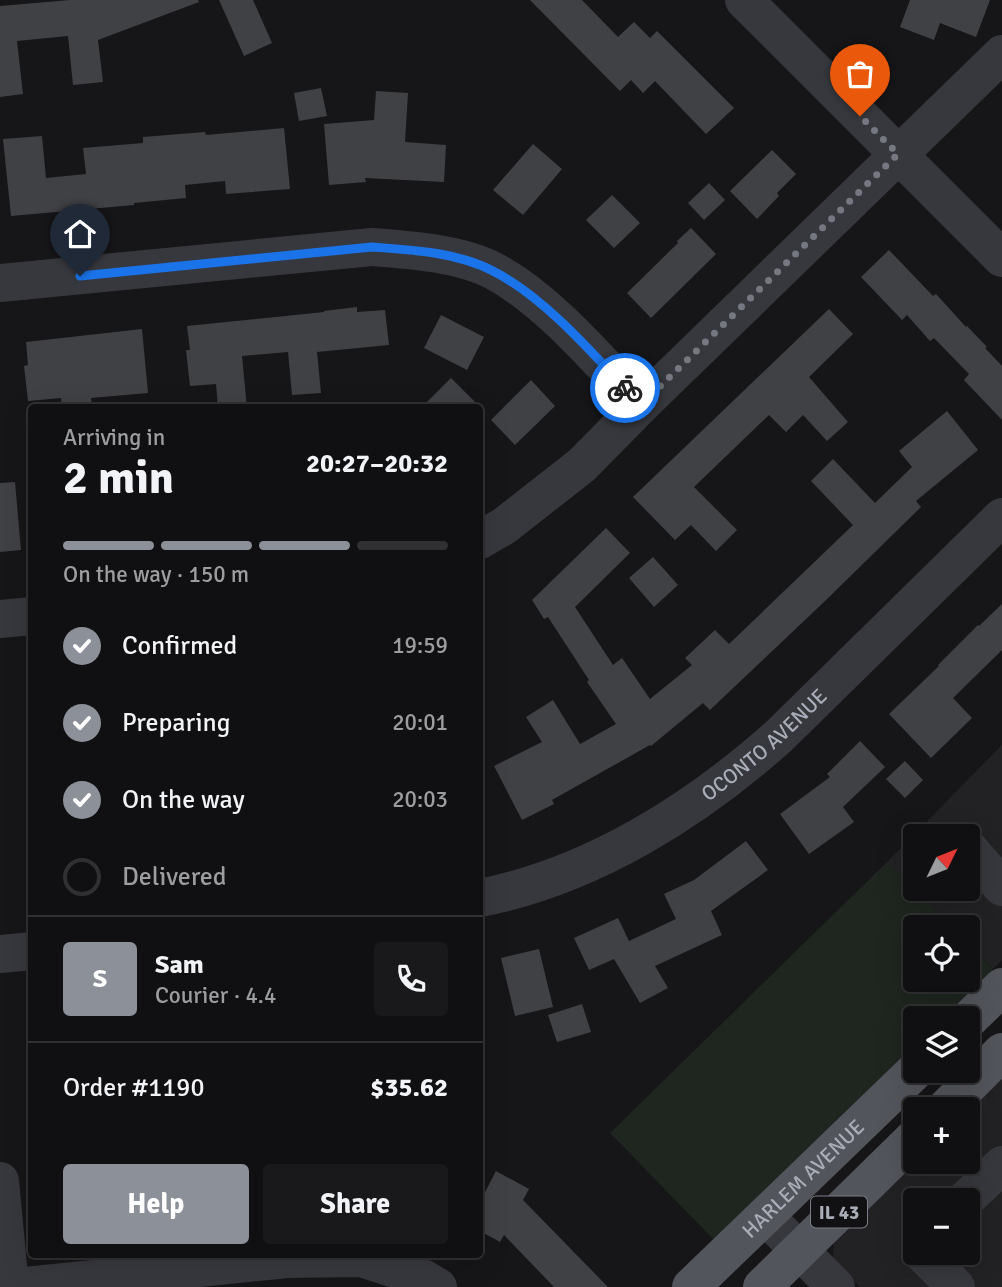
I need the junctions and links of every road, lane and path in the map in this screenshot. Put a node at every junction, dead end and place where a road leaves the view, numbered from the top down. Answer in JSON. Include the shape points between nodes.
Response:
{"nodes":[{"id":1,"x":744,"y":0,"type":"edge"},
{"id":2,"x":1002,"y":54,"type":"edge"},
{"id":3,"x":898,"y":154,"type":"junction"},
{"id":4,"x":1002,"y":258,"type":"edge"},
{"id":5,"x":0,"y":283,"type":"edge"},
{"id":6,"x":641,"y":405,"type":"junction"},
{"id":7,"x":1002,"y":517,"type":"edge"},
{"id":8,"x":483,"y":538,"type":"edge"},
{"id":9,"x":28,"y":616,"type":"edge"},
{"id":10,"x":0,"y":620,"type":"edge"},
{"id":11,"x":980,"y":862,"type":"edge"},
{"id":12,"x":1002,"y":887,"type":"edge"},
{"id":13,"x":483,"y":897,"type":"edge"},
{"id":14,"x":28,"y":951,"type":"edge"},
{"id":15,"x":0,"y":954,"type":"edge"},
{"id":16,"x":1002,"y":987,"type":"edge"},
{"id":17,"x":980,"y":1008,"type":"edge"},
{"id":18,"x":1002,"y":1052,"type":"edge"},
{"id":19,"x":903,"y":1083,"type":"edge"},
{"id":20,"x":957,"y":1097,"type":"edge"},
{"id":21,"x":903,"y":1149,"type":"edge"},
{"id":22,"x":1002,"y":1165,"type":"edge"},
{"id":23,"x":0,"y":1181,"type":"edge"},
{"id":24,"x":978,"y":1188,"type":"edge"},
{"id":25,"x":765,"y":1216,"type":"junction"},
{"id":26,"x":800,"y":1250,"type":"junction"},
{"id":27,"x":934,"y":1265,"type":"edge"},
{"id":28,"x":10,"y":1287,"type":"edge"},
{"id":29,"x":16,"y":1287,"type":"edge"},
{"id":30,"x":438,"y":1287,"type":"edge"},
{"id":31,"x":691,"y":1287,"type":"edge"},
{"id":32,"x":762,"y":1287,"type":"edge"},
{"id":33,"x":835,"y":1287,"type":"edge"},
{"id":34,"x":956,"y":1287,"type":"edge"}],
"edges":[{"from":1,"to":3,"type":"street"},
{"from":2,"to":3,"type":"street"},
{"from":3,"to":4,"type":"street"},
{"from":3,"to":6,"type":"street"},
{"from":5,"to":6,"type":"street","via":[[372,247],[416,250],[492,270],[526,292],[577,337]]},
{"from":6,"to":8,"type":"street","via":[[582,465]]},
{"from":7,"to":13,"type":"street","name":"OCONTO AVENUE","via":[[779,736],[716,788],[625,845],[550,878]]},
{"from":9,"to":10,"type":"street"},
{"from":11,"to":12,"type":"street"},
{"from":14,"to":15,"type":"street"},
{"from":16,"to":17,"type":"main road"},
{"from":18,"to":20,"type":"main road"},
{"from":19,"to":25,"type":"main road","name":"HARLEM AVENUE","number":"IL 43"},
{"from":21,"to":26,"type":"main road","number":"IL 43"},
{"from":22,"to":24,"type":"street"},
{"from":23,"to":28,"type":"street"},
{"from":25,"to":26,"type":"street"},
{"from":25,"to":31,"type":"main road","name":"HARLEM AVENUE","number":"IL 43"},
{"from":26,"to":32,"type":"main road","number":"IL 43"},
{"from":26,"to":33,"type":"street"},
{"from":27,"to":34,"type":"street"},
{"from":29,"to":30,"type":"street","via":[[287,1259],[362,1258]]}]}
